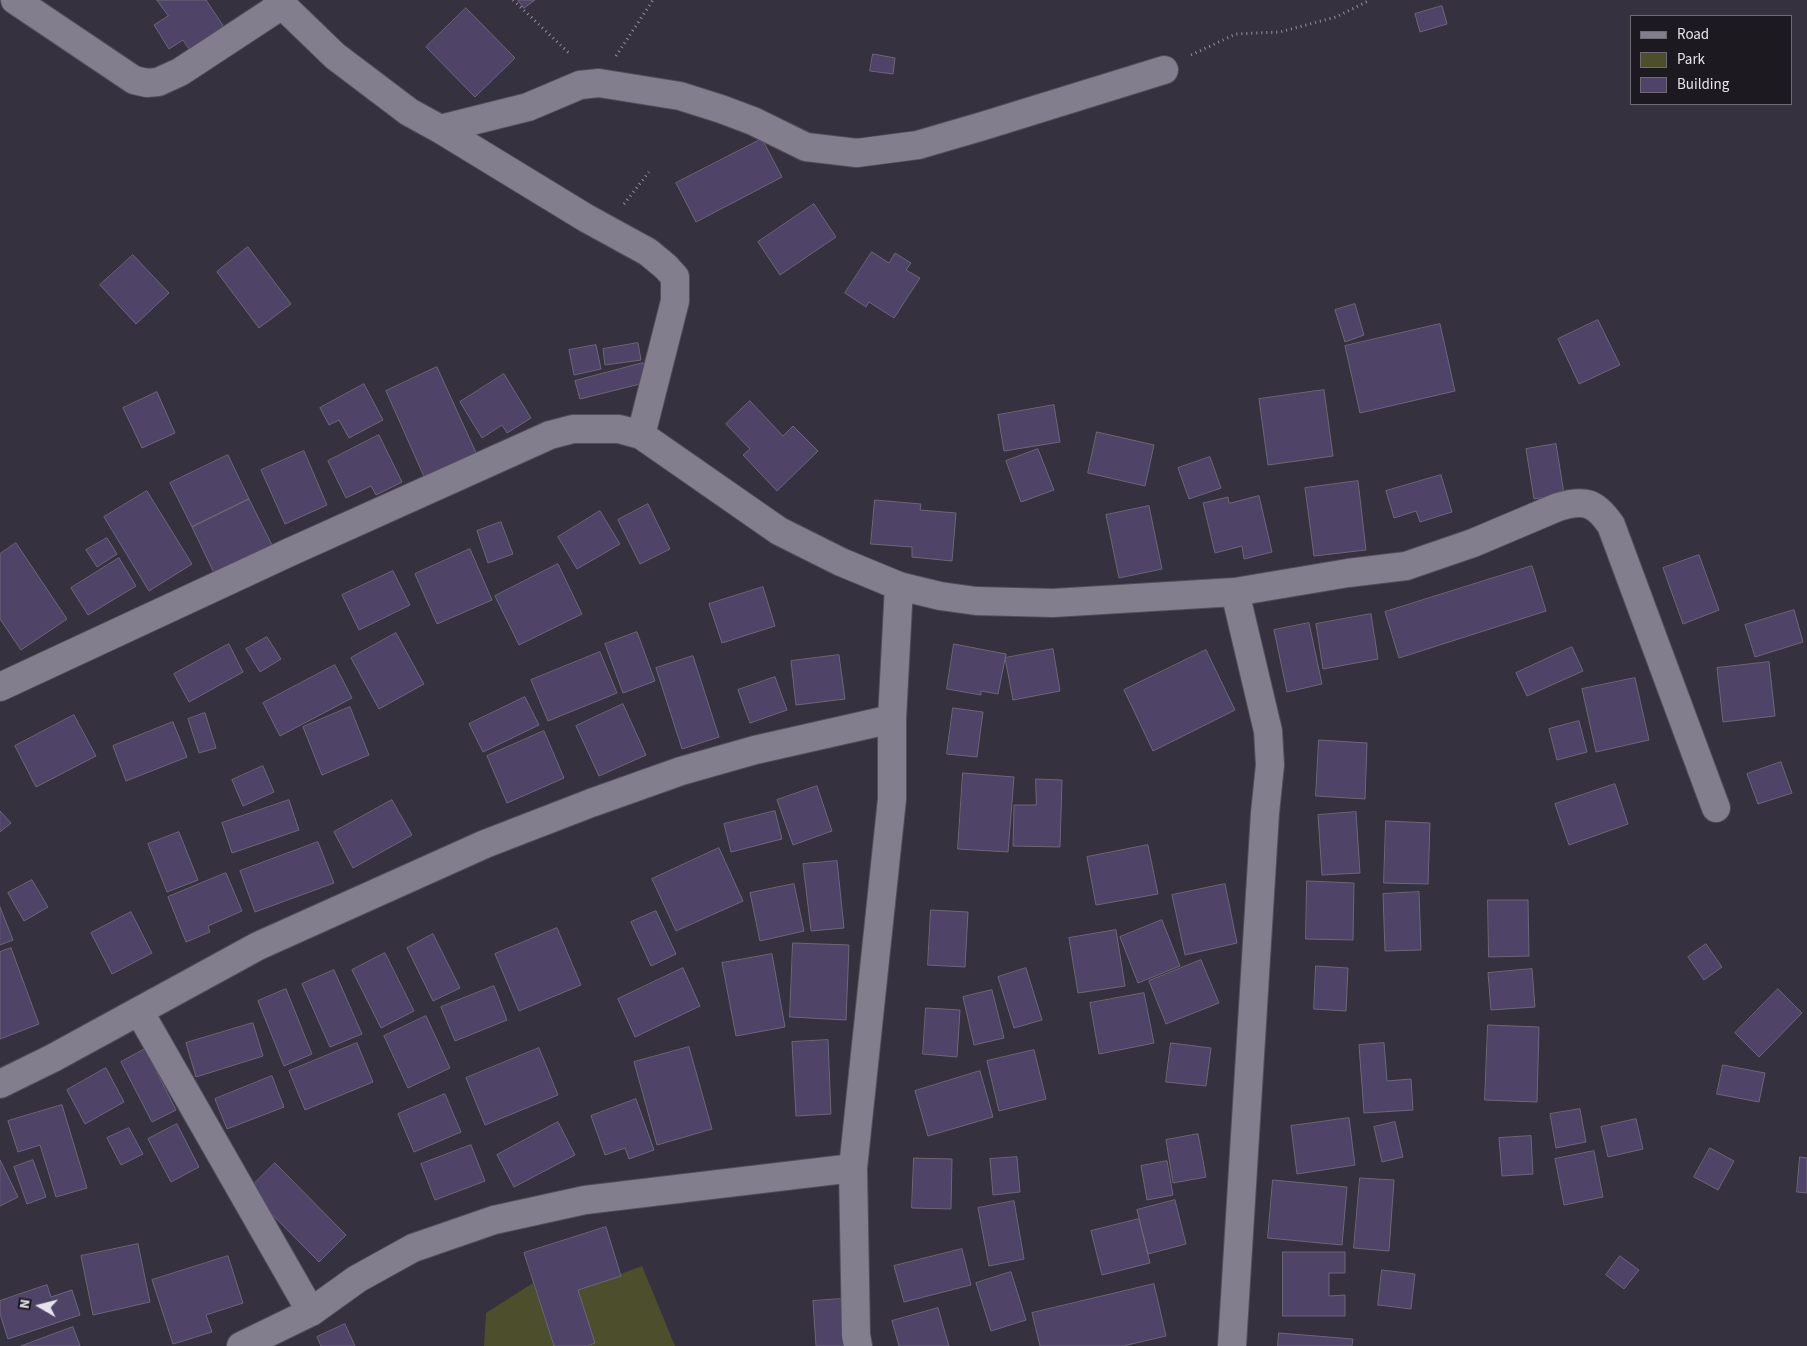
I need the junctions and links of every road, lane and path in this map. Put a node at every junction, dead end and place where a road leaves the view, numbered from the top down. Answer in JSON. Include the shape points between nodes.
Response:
{"nodes":[{"id":1,"x":14,"y":0,"type":"edge"},
{"id":2,"x":513,"y":0,"type":"edge"},
{"id":3,"x":652,"y":0,"type":"edge"},
{"id":4,"x":1370,"y":0,"type":"edge"},
{"id":5,"x":279,"y":2,"type":"edge"},
{"id":6,"x":1164,"y":70,"type":"joint"},
{"id":7,"x":599,"y":83,"type":"junction"},
{"id":8,"x":440,"y":129,"type":"junction"},
{"id":9,"x":649,"y":172,"type":"dead end"},
{"id":10,"x":605,"y":229,"type":"junction"},
{"id":11,"x":641,"y":435,"type":"junction"},
{"id":12,"x":899,"y":586,"type":"junction"},
{"id":13,"x":1235,"y":592,"type":"junction"},
{"id":14,"x":0,"y":687,"type":"edge"},
{"id":15,"x":892,"y":719,"type":"junction"},
{"id":16,"x":1716,"y":808,"type":"dead end"},
{"id":17,"x":139,"y":1011,"type":"junction"},
{"id":18,"x":0,"y":1084,"type":"edge"},
{"id":19,"x":853,"y":1168,"type":"junction"},
{"id":20,"x":311,"y":1312,"type":"junction"},
{"id":21,"x":242,"y":1346,"type":"edge"},
{"id":22,"x":858,"y":1346,"type":"edge"},
{"id":23,"x":1232,"y":1346,"type":"edge"}],
"edges":[{"from":1,"to":5,"type":"street","via":[[134,80],[147,83],[158,82],[180,72]]},
{"from":2,"to":7,"type":"path"},
{"from":3,"to":7,"type":"path"},
{"from":4,"to":6,"type":"path","via":[[1336,17],[1280,32],[1236,34]]},
{"from":5,"to":8,"type":"street","via":[[335,56],[409,112]]},
{"from":6,"to":7,"type":"street","via":[[918,145],[858,153],[806,146],[753,121],[680,96]]},
{"from":7,"to":8,"type":"street","via":[[580,85],[528,107]]},
{"from":8,"to":10,"type":"street"},
{"from":9,"to":10,"type":"path"},
{"from":10,"to":11,"type":"street","via":[[648,252],[674,277],[675,301]]},
{"from":11,"to":12,"type":"street","via":[[779,531]]},
{"from":11,"to":14,"type":"street","via":[[619,429],[573,430],[550,435]]},
{"from":12,"to":13,"type":"street","via":[[976,601],[1053,603]]},
{"from":12,"to":15,"type":"street"},
{"from":13,"to":16,"type":"street","via":[[1406,566],[1473,543],[1558,507],[1587,502],[1601,510],[1611,525]]},
{"from":13,"to":23,"type":"street","via":[[1268,731],[1270,765]]},
{"from":15,"to":17,"type":"street","via":[[755,750],[591,802],[485,844],[258,946]]},
{"from":15,"to":19,"type":"street","via":[[892,799]]},
{"from":17,"to":18,"type":"street"},
{"from":17,"to":20,"type":"street"},
{"from":19,"to":20,"type":"street","via":[[585,1200],[494,1220],[413,1248],[357,1279]]},
{"from":19,"to":22,"type":"street"},
{"from":20,"to":21,"type":"street"}]}
